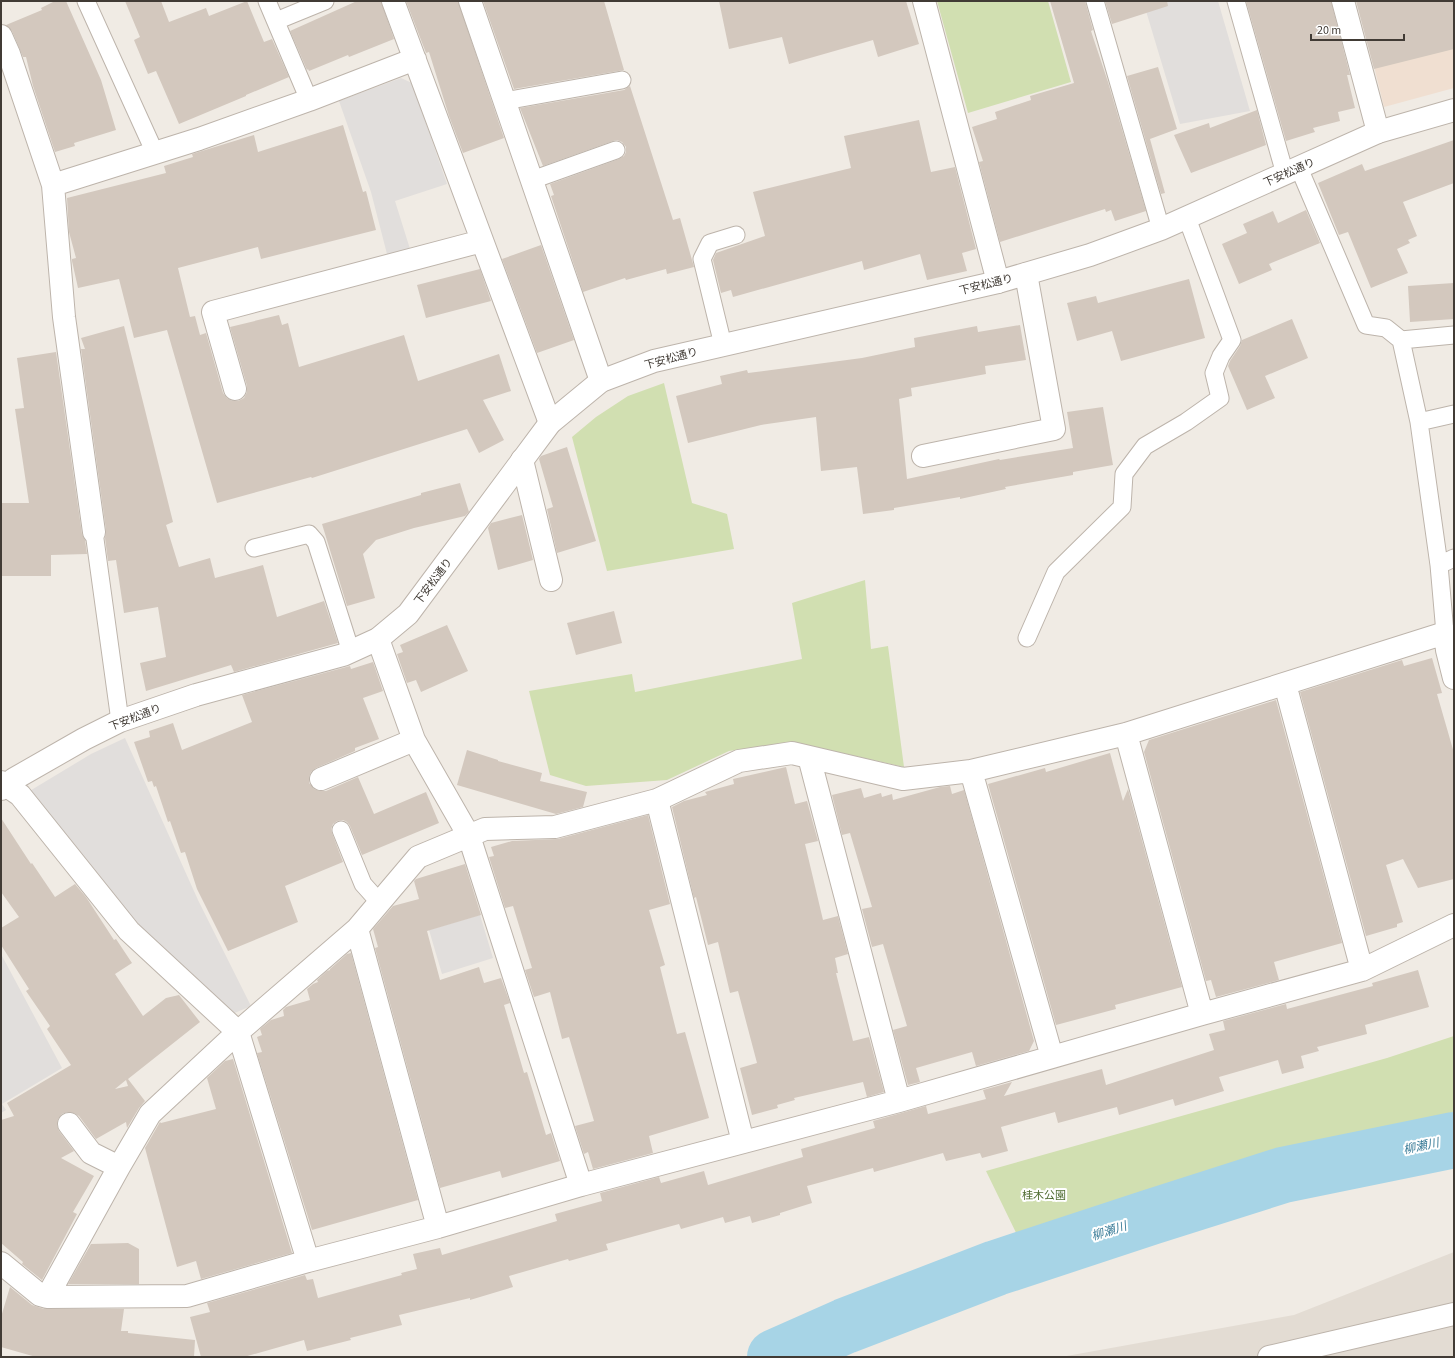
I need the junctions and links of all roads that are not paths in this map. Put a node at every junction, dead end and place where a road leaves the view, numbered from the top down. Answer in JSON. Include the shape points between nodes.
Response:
{"nodes":[{"id":1,"x":86,"y":1,"type":"edge"},
{"id":2,"x":267,"y":1,"type":"edge"},
{"id":3,"x":325,"y":1,"type":"edge"},
{"id":4,"x":393,"y":1,"type":"edge"},
{"id":5,"x":470,"y":1,"type":"edge"},
{"id":6,"x":924,"y":1,"type":"edge"},
{"id":7,"x":1095,"y":1,"type":"edge"},
{"id":8,"x":1236,"y":1,"type":"edge"},
{"id":9,"x":1343,"y":1,"type":"edge"},
{"id":10,"x":276,"y":21,"type":"junction"},
{"id":11,"x":1,"y":36,"type":"edge"},
{"id":12,"x":415,"y":59,"type":"junction"},
{"id":13,"x":622,"y":80,"type":"dead end"},
{"id":14,"x":309,"y":100,"type":"junction"},
{"id":15,"x":505,"y":102,"type":"junction"},
{"id":16,"x":1454,"y":110,"type":"edge"},
{"id":17,"x":1378,"y":132,"type":"junction"},
{"id":18,"x":616,"y":150,"type":"dead end"},
{"id":19,"x":155,"y":153,"type":"junction"},
{"id":20,"x":1292,"y":171,"type":"junction"},
{"id":21,"x":532,"y":180,"type":"junction"},
{"id":22,"x":53,"y":185,"type":"junction"},
{"id":23,"x":1187,"y":218,"type":"junction"},
{"id":24,"x":1161,"y":229,"type":"junction"},
{"id":25,"x":736,"y":235,"type":"dead end"},
{"id":26,"x":482,"y":241,"type":"junction"},
{"id":27,"x":1026,"y":274,"type":"junction"},
{"id":28,"x":998,"y":282,"type":"junction"},
{"id":29,"x":1454,"y":336,"type":"edge"},
{"id":30,"x":1401,"y":340,"type":"junction"},
{"id":31,"x":723,"y":345,"type":"junction"},
{"id":32,"x":601,"y":381,"type":"junction"},
{"id":33,"x":235,"y":389,"type":"dead end"},
{"id":34,"x":1454,"y":414,"type":"edge"},
{"id":35,"x":1419,"y":422,"type":"junction"},
{"id":36,"x":550,"y":423,"type":"junction"},
{"id":37,"x":923,"y":456,"type":"dead end"},
{"id":38,"x":522,"y":460,"type":"junction"},
{"id":39,"x":94,"y":532,"type":"joint"},
{"id":40,"x":254,"y":548,"type":"dead end"},
{"id":41,"x":1446,"y":562,"type":"edge"},
{"id":42,"x":551,"y":580,"type":"dead end"},
{"id":43,"x":1445,"y":633,"type":"junction"},
{"id":44,"x":1027,"y":638,"type":"dead end"},
{"id":45,"x":378,"y":640,"type":"junction"},
{"id":46,"x":351,"y":652,"type":"junction"},
{"id":47,"x":1454,"y":678,"type":"edge"},
{"id":48,"x":1285,"y":684,"type":"junction"},
{"id":49,"x":120,"y":721,"type":"junction"},
{"id":50,"x":1126,"y":734,"type":"junction"},
{"id":51,"x":414,"y":740,"type":"junction"},
{"id":52,"x":809,"y":757,"type":"junction"},
{"id":53,"x":971,"y":771,"type":"junction"},
{"id":54,"x":321,"y":779,"type":"dead end"},
{"id":55,"x":3,"y":785,"type":"edge"},
{"id":56,"x":657,"y":800,"type":"junction"},
{"id":57,"x":341,"y":830,"type":"dead end"},
{"id":58,"x":469,"y":836,"type":"junction"},
{"id":59,"x":380,"y":903,"type":"junction"},
{"id":60,"x":1454,"y":925,"type":"edge"},
{"id":61,"x":357,"y":929,"type":"junction"},
{"id":62,"x":1362,"y":970,"type":"junction"},
{"id":63,"x":1202,"y":1014,"type":"junction"},
{"id":64,"x":238,"y":1032,"type":"junction"},
{"id":65,"x":1052,"y":1057,"type":"junction"},
{"id":66,"x":899,"y":1101,"type":"junction"},
{"id":67,"x":69,"y":1124,"type":"dead end"},
{"id":68,"x":743,"y":1142,"type":"junction"},
{"id":69,"x":119,"y":1167,"type":"junction"},
{"id":70,"x":581,"y":1185,"type":"junction"},
{"id":71,"x":438,"y":1227,"type":"junction"},
{"id":72,"x":308,"y":1261,"type":"junction"},
{"id":73,"x":1,"y":1263,"type":"edge"},
{"id":74,"x":47,"y":1297,"type":"junction"},
{"id":75,"x":1454,"y":1314,"type":"edge"},
{"id":76,"x":1269,"y":1357,"type":"edge"}],
"edges":[{"from":1,"to":19,"type":"lane"},
{"from":2,"to":10,"type":"lane"},
{"from":3,"to":10,"type":"lane"},
{"from":4,"to":12,"type":"street"},
{"from":5,"to":15,"type":"street"},
{"from":6,"to":28,"type":"street"},
{"from":7,"to":24,"type":"lane"},
{"from":8,"to":20,"type":"lane"},
{"from":9,"to":17,"type":"street"},
{"from":10,"to":14,"type":"lane"},
{"from":11,"to":22,"type":"street"},
{"from":12,"to":14,"type":"street"},
{"from":12,"to":26,"type":"street"},
{"from":13,"to":15,"type":"lane"},
{"from":14,"to":19,"type":"street"},
{"from":15,"to":21,"type":"street"},
{"from":16,"to":17,"type":"street","name":"下安松通り"},
{"from":17,"to":20,"type":"street","name":"下安松通り"},
{"from":18,"to":21,"type":"lane"},
{"from":19,"to":22,"type":"street"},
{"from":20,"to":23,"type":"street","name":"下安松通り"},
{"from":20,"to":30,"type":"lane","via":[[1366,324],[1386,328]]},
{"from":21,"to":32,"type":"street"},
{"from":22,"to":39,"type":"street","via":[[64,317]]},
{"from":23,"to":24,"type":"street","name":"下安松通り"},
{"from":23,"to":44,"type":"lane","via":[[1232,340],[1214,373],[1220,398],[1145,446],[1124,474],[1122,507],[1056,572]]},
{"from":24,"to":27,"type":"street","name":"下安松通り","via":[[1090,255]]},
{"from":25,"to":31,"type":"lane","via":[[710,244],[702,260]]},
{"from":26,"to":33,"type":"street","via":[[213,312]]},
{"from":26,"to":36,"type":"street"},
{"from":27,"to":28,"type":"street","name":"下安松通り"},
{"from":27,"to":37,"type":"street","via":[[1054,429]]},
{"from":28,"to":31,"type":"street","name":"下安松通り"},
{"from":29,"to":30,"type":"lane"},
{"from":30,"to":35,"type":"lane"},
{"from":31,"to":32,"type":"street","name":"下安松通り","via":[[654,361]]},
{"from":32,"to":36,"type":"street","name":"下安松通り"},
{"from":34,"to":35,"type":"lane"},
{"from":35,"to":41,"type":"lane"},
{"from":36,"to":38,"type":"street","name":"下安松通り"},
{"from":38,"to":42,"type":"street"},
{"from":38,"to":45,"type":"street","name":"下安松通り","via":[[408,614]]},
{"from":39,"to":49,"type":"lane"},
{"from":40,"to":46,"type":"lane","via":[[310,534],[316,542]]},
{"from":41,"to":43,"type":"lane"},
{"from":43,"to":47,"type":"street"},
{"from":43,"to":48,"type":"street"},
{"from":45,"to":46,"type":"street","name":"下安松通り"},
{"from":45,"to":51,"type":"street"},
{"from":46,"to":49,"type":"street","name":"下安松通り","via":[[196,695]]},
{"from":48,"to":50,"type":"street"},
{"from":48,"to":62,"type":"street"},
{"from":49,"to":55,"type":"street","name":"下安松通り"},
{"from":50,"to":53,"type":"street"},
{"from":50,"to":63,"type":"street"},
{"from":51,"to":54,"type":"street"},
{"from":51,"to":58,"type":"street"},
{"from":52,"to":53,"type":"street","via":[[903,779]]},
{"from":52,"to":56,"type":"street","via":[[792,753],[739,761]]},
{"from":52,"to":66,"type":"street"},
{"from":53,"to":65,"type":"street"},
{"from":55,"to":64,"type":"street","via":[[20,795],[129,931]]},
{"from":56,"to":58,"type":"street","via":[[555,827],[485,829]]},
{"from":56,"to":68,"type":"street"},
{"from":57,"to":59,"type":"lane","via":[[363,884]]},
{"from":58,"to":59,"type":"street","via":[[418,857]]},
{"from":58,"to":70,"type":"street"},
{"from":59,"to":61,"type":"street"},
{"from":60,"to":62,"type":"street"},
{"from":61,"to":64,"type":"street"},
{"from":61,"to":71,"type":"street"},
{"from":62,"to":63,"type":"street"},
{"from":63,"to":65,"type":"street"},
{"from":64,"to":69,"type":"street","via":[[150,1114]]},
{"from":64,"to":72,"type":"street"},
{"from":65,"to":66,"type":"street"},
{"from":66,"to":68,"type":"street"},
{"from":67,"to":69,"type":"street","via":[[91,1153]]},
{"from":68,"to":70,"type":"street"},
{"from":69,"to":74,"type":"street"},
{"from":70,"to":71,"type":"street"},
{"from":71,"to":72,"type":"street"},
{"from":72,"to":74,"type":"street","via":[[187,1296]]},
{"from":73,"to":74,"type":"street","via":[[40,1295]]},
{"from":75,"to":76,"type":"street"}]}
